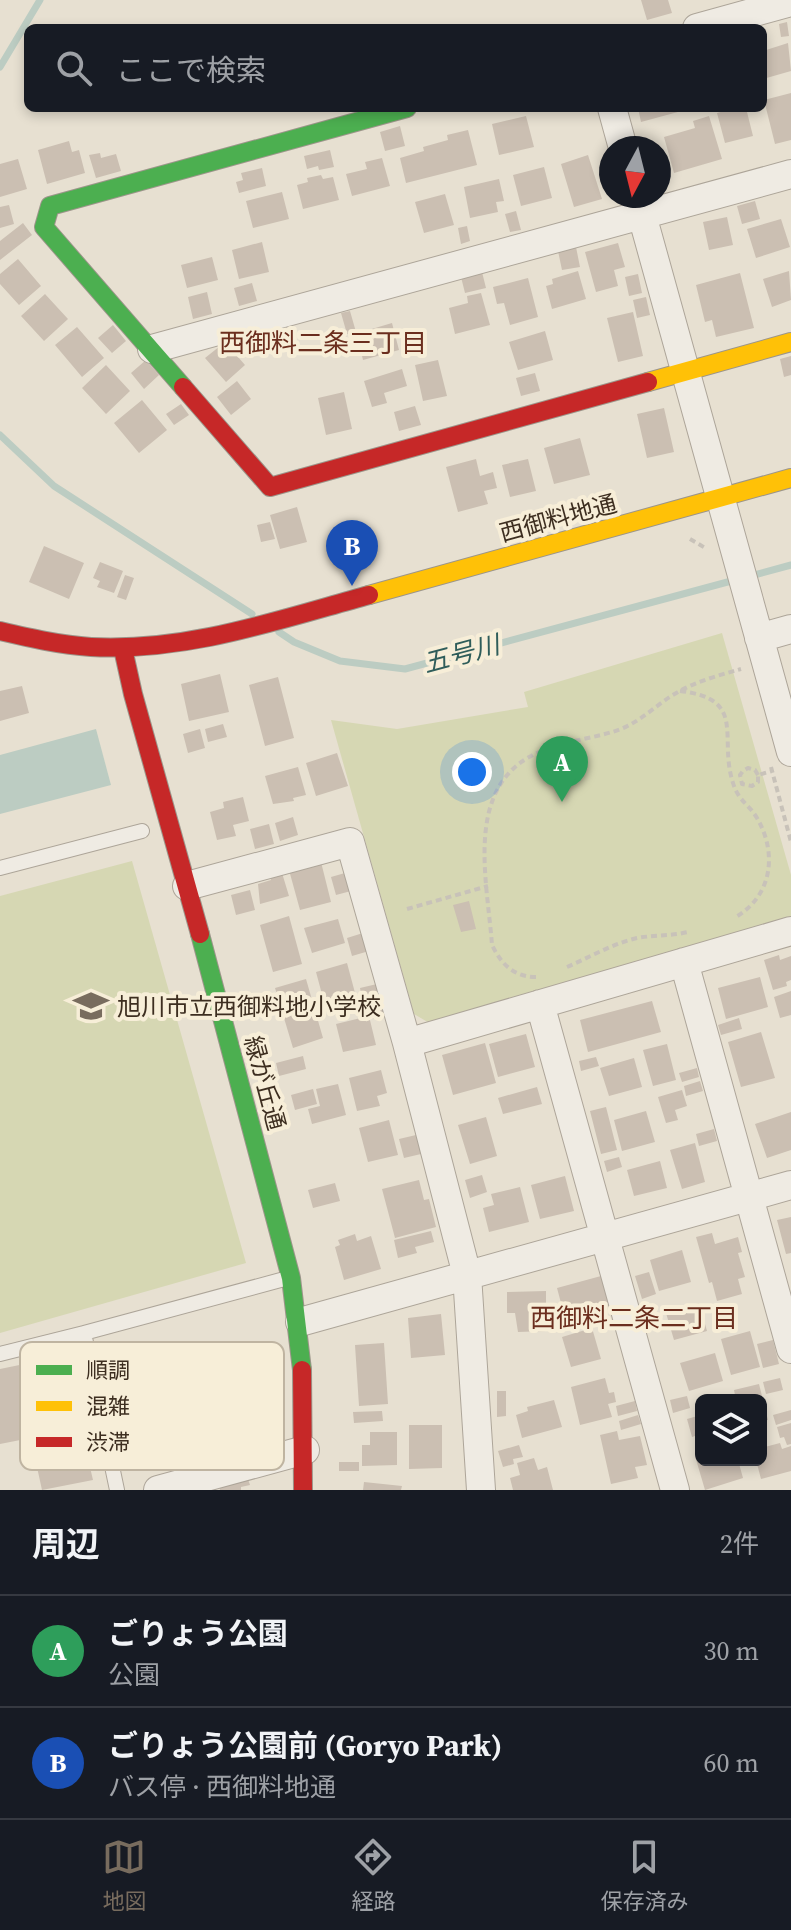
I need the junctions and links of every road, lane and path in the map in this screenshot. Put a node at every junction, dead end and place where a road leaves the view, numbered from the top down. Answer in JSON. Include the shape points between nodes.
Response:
{"nodes":[{"id":1,"x":791,"y":2,"type":"edge"},
{"id":2,"x":706,"y":17,"type":"edge"},
{"id":3,"x":392,"y":112,"type":"edge"},
{"id":4,"x":613,"y":112,"type":"edge"},
{"id":5,"x":620,"y":136,"type":"edge"},
{"id":6,"x":791,"y":174,"type":"edge"},
{"id":7,"x":671,"y":198,"type":"edge"},
{"id":8,"x":629,"y":208,"type":"edge"},
{"id":9,"x":640,"y":208,"type":"edge"},
{"id":10,"x":791,"y":342,"type":"edge"},
{"id":11,"x":152,"y":349,"type":"junction"},
{"id":12,"x":686,"y":372,"type":"junction"},
{"id":13,"x":791,"y":478,"type":"edge"},
{"id":14,"x":721,"y":498,"type":"junction"},
{"id":15,"x":791,"y":629,"type":"edge"},
{"id":16,"x":0,"y":631,"type":"edge"},
{"id":17,"x":759,"y":638,"type":"junction"},
{"id":18,"x":123,"y":649,"type":"junction"},
{"id":19,"x":744,"y":668,"type":"dead end"},
{"id":20,"x":680,"y":691,"type":"junction"},
{"id":21,"x":781,"y":762,"type":"edge"},
{"id":22,"x":758,"y":775,"type":"junction"},
{"id":23,"x":740,"y":780,"type":"junction"},
{"id":24,"x":732,"y":781,"type":"junction"},
{"id":25,"x":142,"y":831,"type":"dead end"},
{"id":26,"x":0,"y":868,"type":"edge"},
{"id":27,"x":187,"y":886,"type":"junction"},
{"id":28,"x":488,"y":886,"type":"junction"},
{"id":29,"x":407,"y":909,"type":"dead end"},
{"id":30,"x":727,"y":921,"type":"dead end"},
{"id":31,"x":696,"y":930,"type":"dead end"},
{"id":32,"x":791,"y":931,"type":"edge"},
{"id":33,"x":684,"y":962,"type":"junction"},
{"id":34,"x":557,"y":971,"type":"dead end"},
{"id":35,"x":542,"y":990,"type":"junction"},
{"id":36,"x":407,"y":1043,"type":"junction"},
{"id":37,"x":791,"y":1185,"type":"edge"},
{"id":38,"x":749,"y":1196,"type":"junction"},
{"id":39,"x":605,"y":1237,"type":"junction"},
{"id":40,"x":467,"y":1275,"type":"junction"},
{"id":41,"x":291,"y":1278,"type":"junction"},
{"id":42,"x":300,"y":1322,"type":"junction"},
{"id":43,"x":84,"y":1333,"type":"junction"},
{"id":44,"x":48,"y":1342,"type":"edge"},
{"id":45,"x":86,"y":1342,"type":"edge"},
{"id":46,"x":20,"y":1349,"type":"edge"},
{"id":47,"x":791,"y":1349,"type":"edge"},
{"id":48,"x":0,"y":1354,"type":"edge"},
{"id":49,"x":305,"y":1450,"type":"junction"},
{"id":50,"x":284,"y":1456,"type":"edge"},
{"id":51,"x":113,"y":1470,"type":"edge"},
{"id":52,"x":232,"y":1470,"type":"edge"},
{"id":53,"x":117,"y":1490,"type":"edge"},
{"id":54,"x":158,"y":1490,"type":"edge"},
{"id":55,"x":303,"y":1490,"type":"edge"},
{"id":56,"x":481,"y":1490,"type":"edge"},
{"id":57,"x":675,"y":1490,"type":"edge"}],
"edges":[{"from":1,"to":2,"type":"street"},
{"from":3,"to":11,"type":"street","via":[[50,206],[44,227]]},
{"from":4,"to":5,"type":"street"},
{"from":6,"to":7,"type":"street"},
{"from":8,"to":11,"type":"street"},
{"from":9,"to":12,"type":"street"},
{"from":10,"to":12,"type":"street"},
{"from":11,"to":12,"type":"street","via":[[270,487]]},
{"from":12,"to":14,"type":"street"},
{"from":13,"to":14,"type":"street","name":"西御料地通"},
{"from":14,"to":17,"type":"street"},
{"from":14,"to":18,"type":"street","name":"西御料地通","via":[[232,633]]},
{"from":15,"to":17,"type":"street"},
{"from":16,"to":18,"type":"street"},
{"from":17,"to":21,"type":"street"},
{"from":18,"to":27,"type":"street","name":"緑が丘通"},
{"from":19,"to":20,"type":"path"},
{"from":20,"to":24,"type":"path","via":[[717,703],[727,718]]},
{"from":20,"to":28,"type":"path","via":[[641,720],[543,750],[514,767],[486,813]]},
{"from":21,"to":22,"type":"path"},
{"from":22,"to":23,"type":"path","via":[[748,768]]},
{"from":22,"to":23,"type":"path","via":[[752,786]]},
{"from":23,"to":24,"type":"path"},
{"from":24,"to":30,"type":"path","via":[[767,840],[771,866],[763,893]]},
{"from":25,"to":26,"type":"lane"},
{"from":27,"to":36,"type":"street","via":[[350,842]]},
{"from":27,"to":41,"type":"street","name":"緑が丘通"},
{"from":28,"to":29,"type":"path"},
{"from":28,"to":35,"type":"path","via":[[492,945],[499,960]]},
{"from":31,"to":34,"type":"path","via":[[609,947]]},
{"from":32,"to":33,"type":"street"},
{"from":33,"to":35,"type":"street"},
{"from":33,"to":38,"type":"street"},
{"from":35,"to":36,"type":"street"},
{"from":35,"to":39,"type":"street"},
{"from":36,"to":40,"type":"street"},
{"from":37,"to":38,"type":"street"},
{"from":38,"to":39,"type":"street"},
{"from":38,"to":47,"type":"street"},
{"from":39,"to":40,"type":"street"},
{"from":39,"to":57,"type":"street"},
{"from":40,"to":42,"type":"street"},
{"from":40,"to":56,"type":"street"},
{"from":41,"to":42,"type":"street","name":"緑が丘通"},
{"from":41,"to":43,"type":"lane"},
{"from":42,"to":49,"type":"street","name":"緑が丘通"},
{"from":43,"to":44,"type":"lane"},
{"from":43,"to":45,"type":"lane"},
{"from":46,"to":48,"type":"lane"},
{"from":49,"to":50,"type":"street"},
{"from":49,"to":55,"type":"street","name":"緑が丘通"},
{"from":51,"to":53,"type":"lane"},
{"from":52,"to":54,"type":"street"}]}
